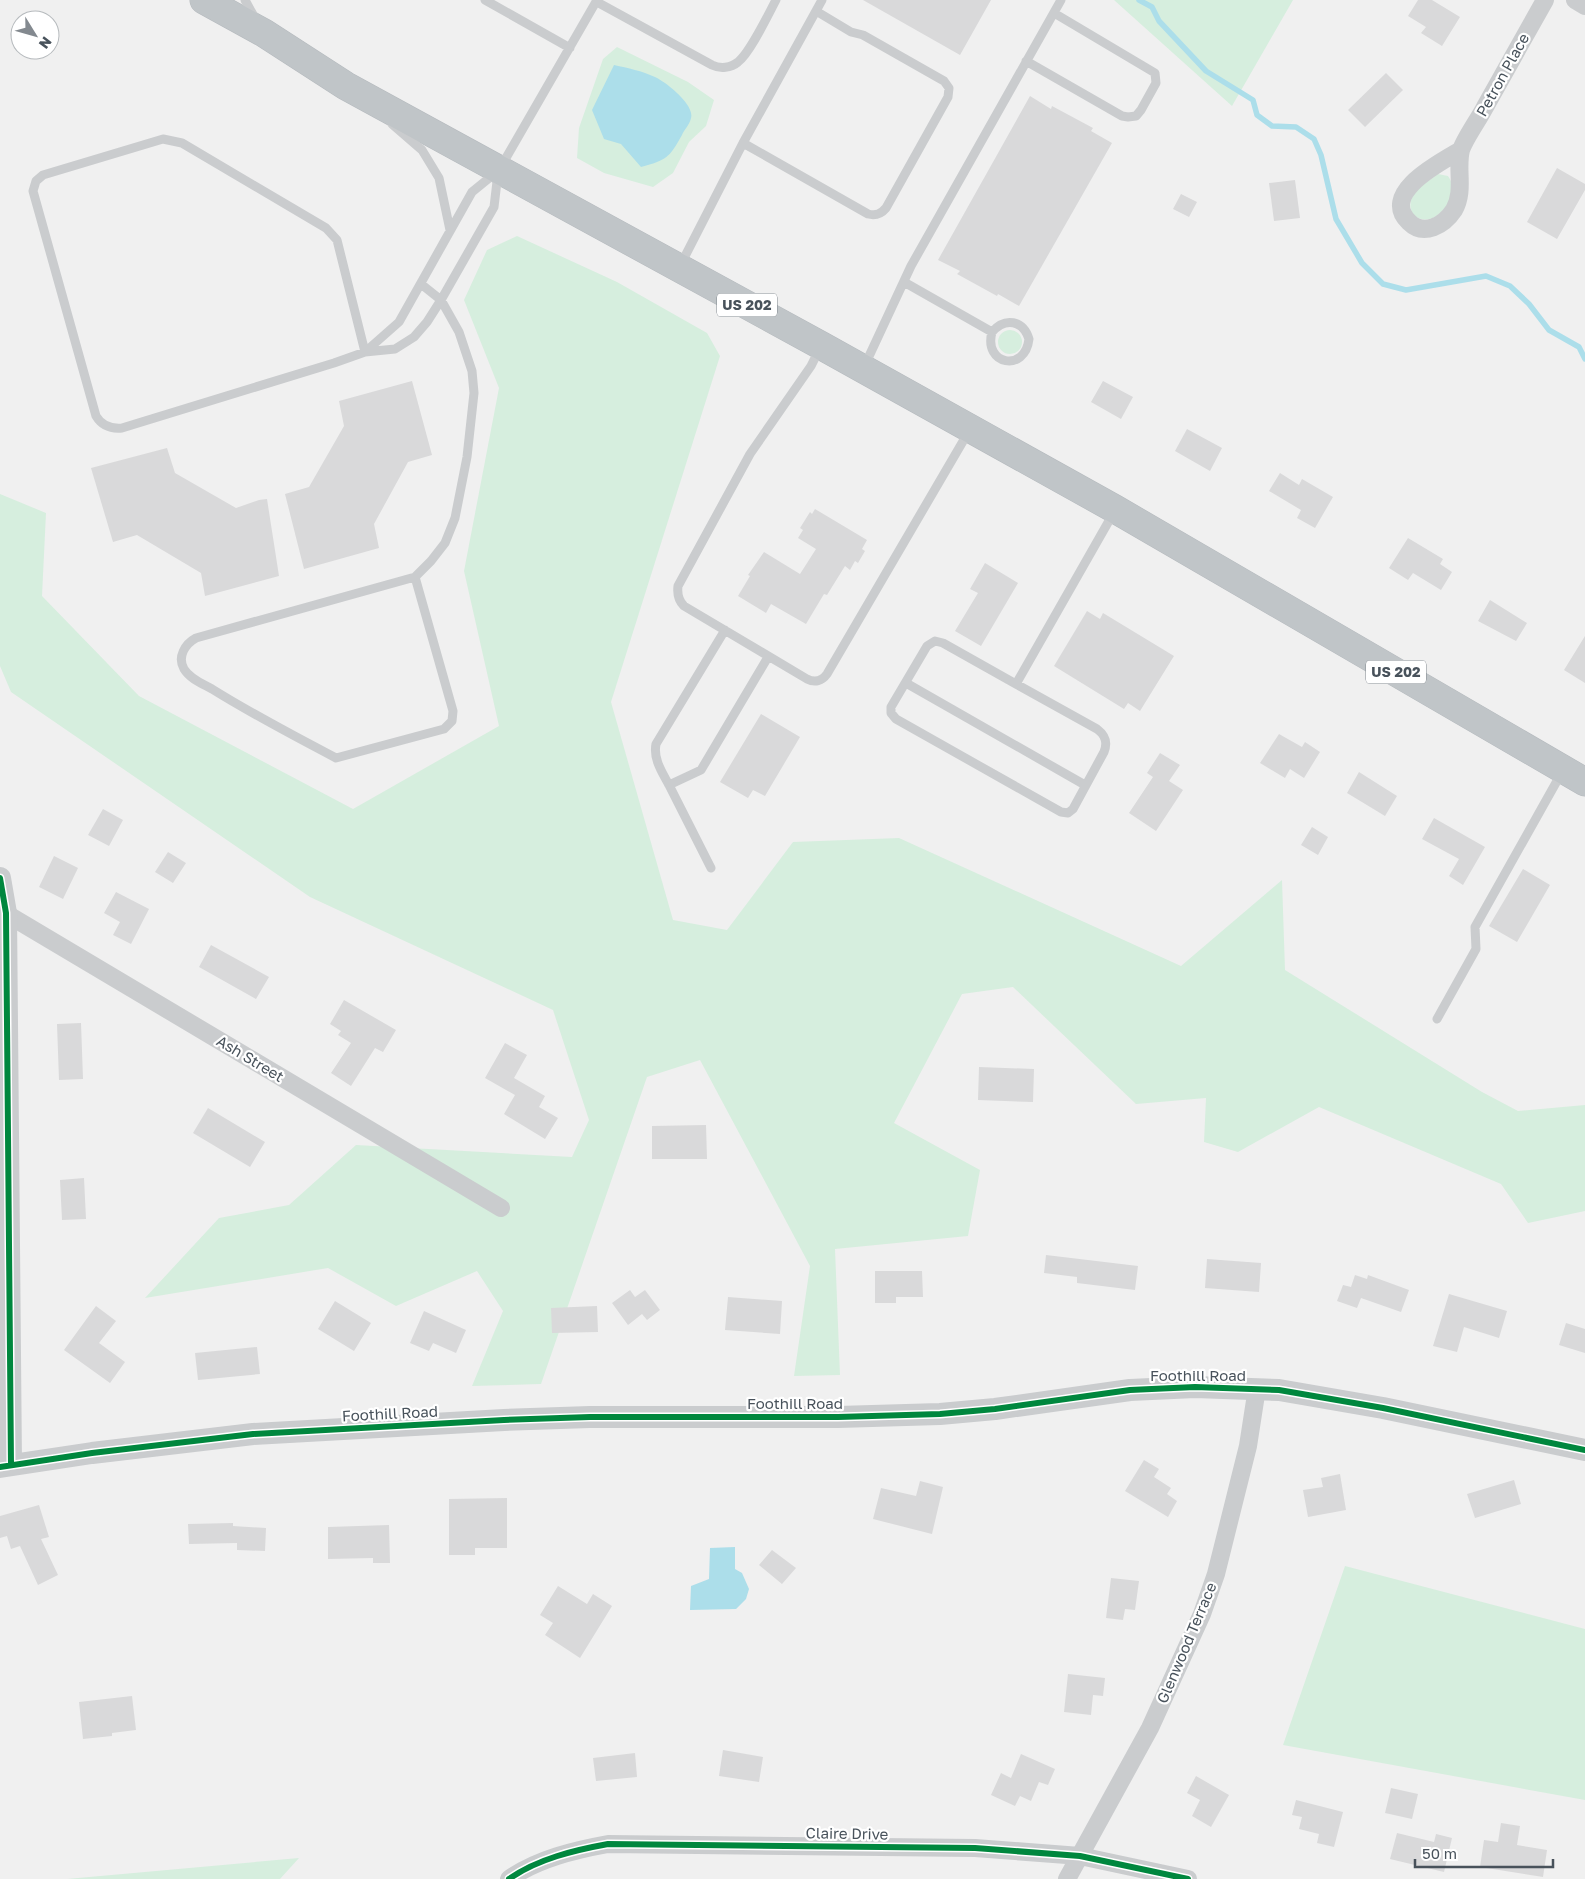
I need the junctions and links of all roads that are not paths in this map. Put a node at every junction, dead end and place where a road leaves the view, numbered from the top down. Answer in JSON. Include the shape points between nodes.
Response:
{"nodes":[{"id":1,"x":204,"y":0,"type":"edge"},
{"id":2,"x":245,"y":0,"type":"edge"},
{"id":3,"x":485,"y":0,"type":"edge"},
{"id":4,"x":776,"y":0,"type":"edge"},
{"id":5,"x":822,"y":0,"type":"edge"},
{"id":6,"x":1061,"y":0,"type":"edge"},
{"id":7,"x":1545,"y":0,"type":"edge"},
{"id":8,"x":1575,"y":0,"type":"edge"},
{"id":9,"x":597,"y":1,"type":"edge"},
{"id":10,"x":1585,"y":6,"type":"edge"},
{"id":11,"x":816,"y":11,"type":"junction"},
{"id":12,"x":1054,"y":13,"type":"junction"},
{"id":13,"x":264,"y":33,"type":"junction"},
{"id":14,"x":570,"y":48,"type":"junction"},
{"id":15,"x":1026,"y":61,"type":"junction"},
{"id":16,"x":346,"y":86,"type":"junction"},
{"id":17,"x":744,"y":143,"type":"junction"},
{"id":18,"x":1461,"y":150,"type":"dead end"},
{"id":19,"x":499,"y":170,"type":"junction"},
{"id":20,"x":450,"y":230,"type":"junction"},
{"id":21,"x":679,"y":268,"type":"junction"},
{"id":22,"x":904,"y":282,"type":"junction"},
{"id":23,"x":421,"y":284,"type":"junction"},
{"id":24,"x":441,"y":300,"type":"junction"},
{"id":25,"x":992,"y":332,"type":"junction"},
{"id":26,"x":822,"y":346,"type":"junction"},
{"id":27,"x":366,"y":352,"type":"junction"},
{"id":28,"x":862,"y":369,"type":"junction"},
{"id":29,"x":970,"y":429,"type":"junction"},
{"id":30,"x":1115,"y":509,"type":"junction"},
{"id":31,"x":415,"y":577,"type":"junction"},
{"id":32,"x":725,"y":630,"type":"junction"},
{"id":33,"x":768,"y":657,"type":"junction"},
{"id":34,"x":906,"y":683,"type":"junction"},
{"id":35,"x":1016,"y":684,"type":"junction"},
{"id":36,"x":1574,"y":776,"type":"edge"},
{"id":37,"x":668,"y":785,"type":"junction"},
{"id":38,"x":1085,"y":785,"type":"junction"},
{"id":39,"x":711,"y":868,"type":"dead end"},
{"id":40,"x":0,"y":878,"type":"edge"},
{"id":41,"x":3,"y":911,"type":"edge"},
{"id":42,"x":1437,"y":1019,"type":"dead end"},
{"id":43,"x":500,"y":1208,"type":"dead end"},
{"id":44,"x":1257,"y":1388,"type":"junction"},
{"id":45,"x":1585,"y":1450,"type":"edge"},
{"id":46,"x":5,"y":1465,"type":"edge"},
{"id":47,"x":1080,"y":1856,"type":"junction"},
{"id":48,"x":509,"y":1879,"type":"edge"},
{"id":49,"x":1067,"y":1879,"type":"edge"},
{"id":50,"x":1188,"y":1879,"type":"edge"}],
"edges":[{"from":1,"to":13,"type":"highway","number":"US 202"},
{"from":2,"to":13,"type":"lane"},
{"from":3,"to":14,"type":"lane"},
{"from":4,"to":9,"type":"lane","via":[[743,58],[732,65],[720,67]]},
{"from":5,"to":11,"type":"lane"},
{"from":6,"to":12,"type":"lane"},
{"from":7,"to":18,"type":"street","name":"Petron Place"},
{"from":8,"to":10,"type":"street"},
{"from":9,"to":14,"type":"lane"},
{"from":11,"to":17,"type":"lane"},
{"from":11,"to":17,"type":"lane","via":[[944,82],[949,88],[948,96],[886,208],[875,215]]},
{"from":12,"to":15,"type":"lane"},
{"from":12,"to":15,"type":"lane","via":[[1155,73],[1156,83],[1141,110],[1136,116],[1122,116]]},
{"from":13,"to":16,"type":"highway","number":"US 202"},
{"from":14,"to":19,"type":"lane"},
{"from":15,"to":22,"type":"lane"},
{"from":16,"to":19,"type":"highway","number":"US 202"},
{"from":16,"to":20,"type":"lane","via":[[422,150],[439,178]]},
{"from":17,"to":21,"type":"lane"},
{"from":19,"to":20,"type":"lane","via":[[472,192]]},
{"from":19,"to":21,"type":"highway","number":"US 202"},
{"from":19,"to":24,"type":"lane","via":[[494,207]]},
{"from":20,"to":23,"type":"lane"},
{"from":21,"to":26,"type":"highway","number":"US 202"},
{"from":22,"to":25,"type":"lane"},
{"from":22,"to":28,"type":"lane"},
{"from":23,"to":24,"type":"lane"},
{"from":23,"to":27,"type":"lane","via":[[399,322]]},
{"from":24,"to":27,"type":"lane","via":[[414,337],[395,349]]},
{"from":24,"to":31,"type":"lane","via":[[458,332],[472,371],[474,392],[468,457],[455,518],[444,543]]},
{"from":25,"to":25,"type":"lane","via":[[990,346],[999,358],[1016,360],[1025,353],[1029,340],[1023,327],[1009,322]]},
{"from":26,"to":28,"type":"highway","number":"US 202"},
{"from":26,"to":32,"type":"lane","via":[[750,454],[678,586],[678,597],[684,606]]},
{"from":27,"to":27,"type":"lane","via":[[337,240],[332,233],[182,143],[164,139],[43,175],[34,184],[33,192],[96,416],[108,427],[122,428]]},
{"from":28,"to":29,"type":"highway","number":"US 202"},
{"from":29,"to":30,"type":"highway","number":"US 202"},
{"from":29,"to":33,"type":"lane","via":[[824,678],[811,681]]},
{"from":30,"to":35,"type":"lane"},
{"from":30,"to":36,"type":"highway","number":"US 202"},
{"from":31,"to":31,"type":"lane","via":[[453,710],[452,721],[444,728],[336,758],[223,696],[189,675],[182,663],[186,645],[196,638]]},
{"from":32,"to":33,"type":"lane"},
{"from":32,"to":37,"type":"lane","via":[[656,744],[656,760]]},
{"from":33,"to":37,"type":"lane","via":[[700,770]]},
{"from":34,"to":35,"type":"lane","via":[[927,646],[940,641]]},
{"from":34,"to":38,"type":"lane"},
{"from":34,"to":38,"type":"lane","via":[[891,707],[896,719],[1064,814],[1073,809]]},
{"from":35,"to":38,"type":"lane","via":[[1097,729],[1105,737],[1106,747]]},
{"from":36,"to":42,"type":"lane","via":[[1475,926],[1476,948]]},
{"from":37,"to":39,"type":"lane"},
{"from":40,"to":41,"type":"street"},
{"from":41,"to":43,"type":"street","name":"Ash Street"},
{"from":41,"to":46,"type":"street"},
{"from":44,"to":45,"type":"street","name":"Foothill Road","via":[[1375,1407]]},
{"from":44,"to":46,"type":"street","name":"Foothill Road","via":[[1130,1390],[940,1414],[590,1417],[253,1434]]},
{"from":44,"to":47,"type":"street","name":"Glenwood Terrace","via":[[1248,1446],[1216,1574],[1202,1614],[1150,1728]]},
{"from":47,"to":48,"type":"street","name":"Claire Drive","via":[[975,1848],[608,1844],[582,1848]]},
{"from":47,"to":49,"type":"street","name":"Glenwood Terrace"},
{"from":47,"to":50,"type":"street","name":"Claire Drive"}]}
